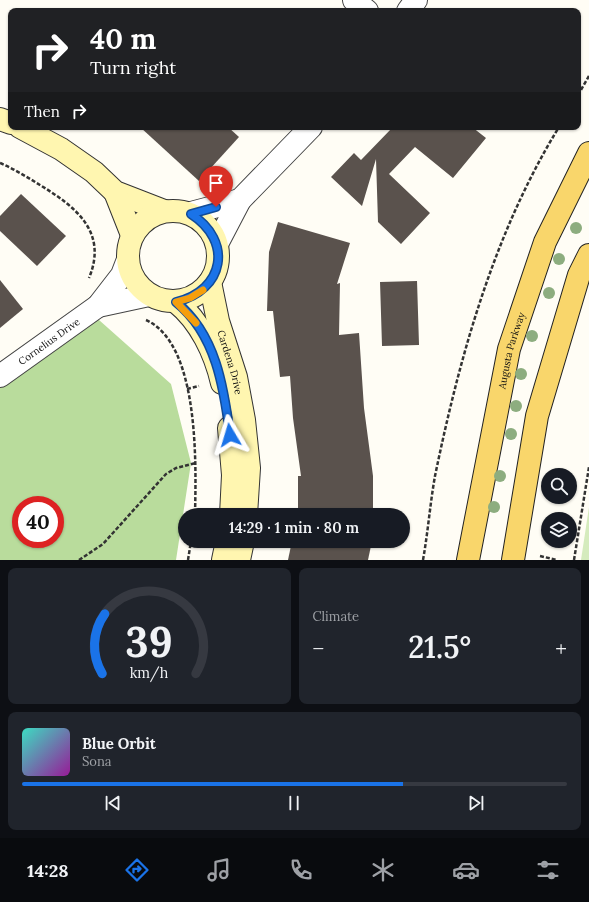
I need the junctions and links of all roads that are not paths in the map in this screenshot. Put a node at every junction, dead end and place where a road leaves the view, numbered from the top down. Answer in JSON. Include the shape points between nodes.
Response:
{"nodes":[{"id":1,"x":354,"y":0,"type":"edge"},
{"id":2,"x":363,"y":8,"type":"edge"},
{"id":3,"x":26,"y":130,"type":"edge"},
{"id":4,"x":308,"y":130,"type":"edge"},
{"id":5,"x":589,"y":152,"type":"edge"},
{"id":6,"x":115,"y":192,"type":"junction"},
{"id":7,"x":240,"y":200,"type":"junction"},
{"id":8,"x":164,"y":211,"type":"junction"},
{"id":9,"x":191,"y":214,"type":"junction"},
{"id":10,"x":132,"y":235,"type":"junction"},
{"id":11,"x":217,"y":244,"type":"junction"},
{"id":12,"x":589,"y":255,"type":"edge"},
{"id":13,"x":127,"y":262,"type":"junction"},
{"id":14,"x":210,"y":282,"type":"junction"},
{"id":15,"x":150,"y":295,"type":"junction"},
{"id":16,"x":176,"y":302,"type":"junction"},
{"id":17,"x":98,"y":306,"type":"junction"},
{"id":18,"x":0,"y":376,"type":"edge"},
{"id":19,"x":231,"y":508,"type":"edge"},
{"id":20,"x":246,"y":508,"type":"edge"},
{"id":21,"x":226,"y":548,"type":"edge"},
{"id":22,"x":242,"y":548,"type":"edge"},
{"id":23,"x":223,"y":560,"type":"edge"},
{"id":24,"x":239,"y":560,"type":"edge"},
{"id":25,"x":468,"y":560,"type":"edge"},
{"id":26,"x":513,"y":560,"type":"edge"}],
"edges":[{"from":1,"to":2,"type":"street"},
{"from":3,"to":6,"type":"street","via":[[61,149],[94,172]]},
{"from":4,"to":7,"type":"street"},
{"from":5,"to":25,"type":"main road","name":"Augusta Parkway","via":[[544,242],[509,349]]},
{"from":6,"to":8,"type":"street"},
{"from":6,"to":10,"type":"street"},
{"from":7,"to":9,"type":"street"},
{"from":7,"to":11,"type":"street"},
{"from":8,"to":9,"type":"street","via":[[177,210]]},
{"from":8,"to":10,"type":"street","via":[[145,220]]},
{"from":9,"to":11,"type":"street","via":[[202,221]]},
{"from":10,"to":13,"type":"street"},
{"from":11,"to":14,"type":"street","via":[[216,270]]},
{"from":12,"to":26,"type":"main road","via":[[579,275],[537,416]]},
{"from":13,"to":15,"type":"street","via":[[138,287]]},
{"from":13,"to":17,"type":"street","name":"Cornelius Drive","via":[[122,274]]},
{"from":14,"to":16,"type":"street","via":[[202,292]]},
{"from":14,"to":20,"type":"street","name":"Cardena Drive","via":[[218,321],[236,377],[244,420],[249,468]]},
{"from":15,"to":16,"type":"street"},
{"from":15,"to":17,"type":"street","name":"Cornelius Drive"},
{"from":16,"to":19,"type":"street","name":"Cardena Drive","via":[[196,322],[208,343],[222,380],[232,446]]},
{"from":17,"to":18,"type":"street","name":"Cornelius Drive"},
{"from":21,"to":23,"type":"street"},
{"from":22,"to":24,"type":"street"}]}
